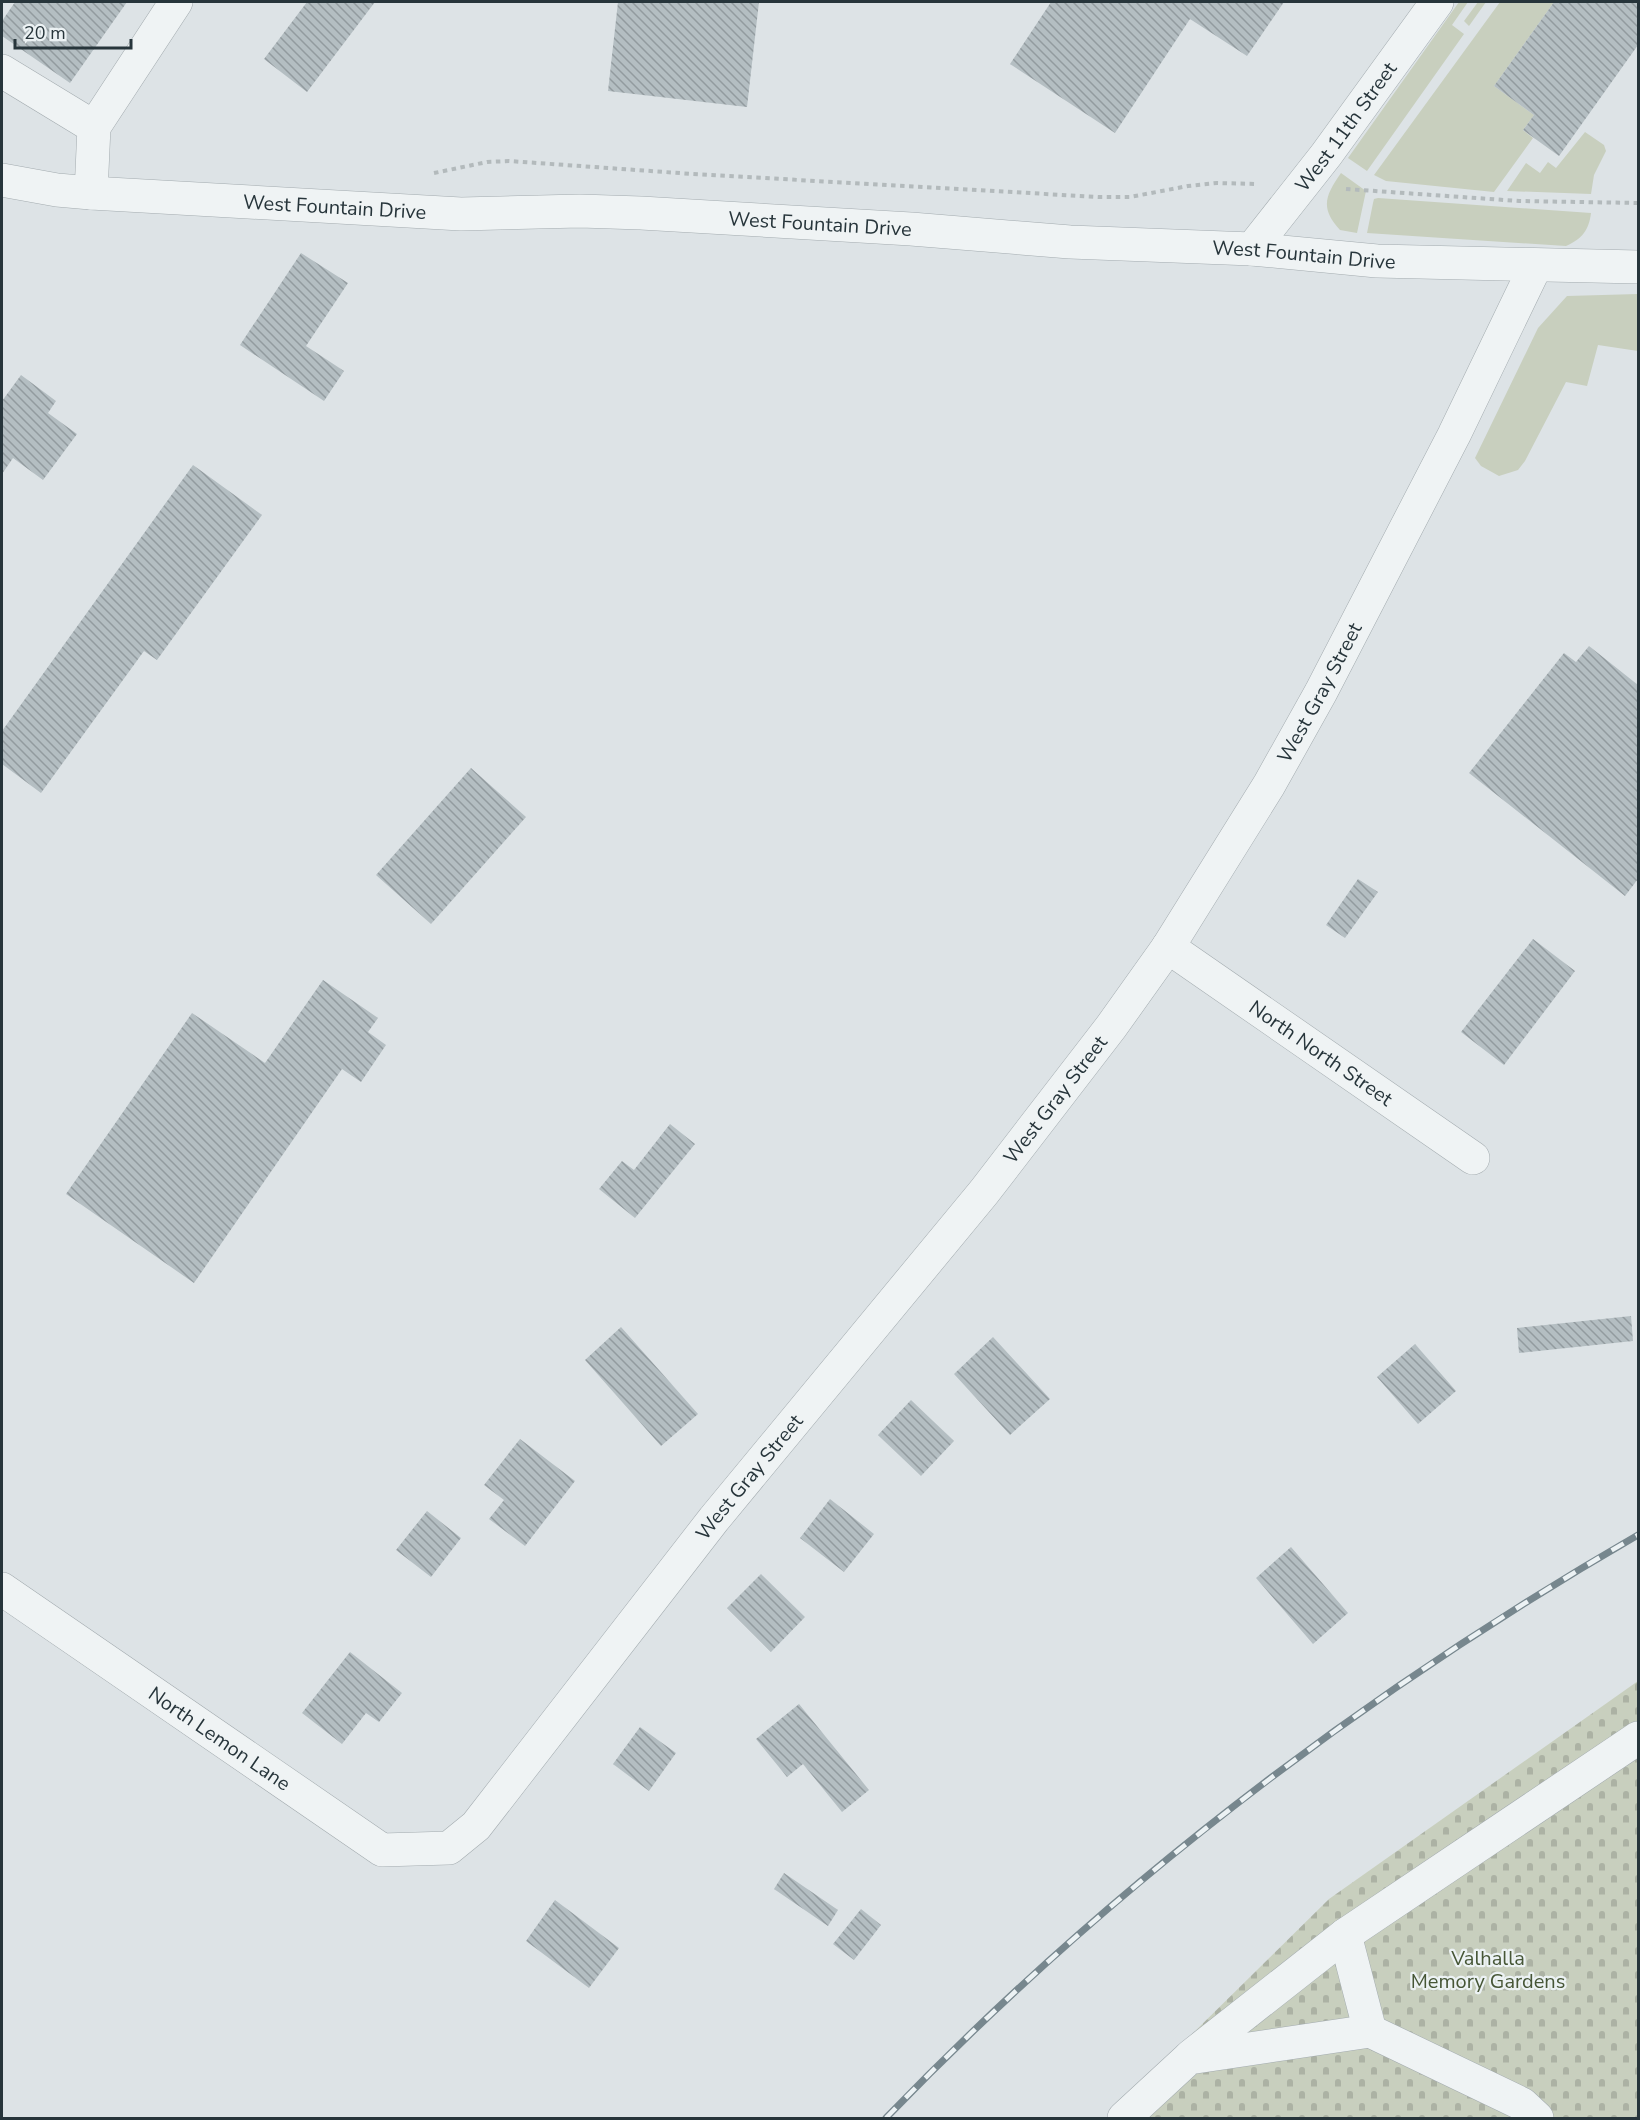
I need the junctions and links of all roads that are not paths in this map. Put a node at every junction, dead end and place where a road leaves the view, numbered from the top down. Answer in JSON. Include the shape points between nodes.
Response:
{"nodes":[{"id":1,"x":176,"y":2,"type":"edge"},
{"id":2,"x":1437,"y":2,"type":"edge"},
{"id":3,"x":2,"y":72,"type":"edge"},
{"id":4,"x":94,"y":127,"type":"junction"},
{"id":5,"x":2,"y":180,"type":"edge"},
{"id":6,"x":91,"y":193,"type":"junction"},
{"id":7,"x":1252,"y":249,"type":"junction"},
{"id":8,"x":1536,"y":265,"type":"junction"},
{"id":9,"x":1638,"y":267,"type":"edge"},
{"id":10,"x":1168,"y":946,"type":"junction"},
{"id":11,"x":1473,"y":1158,"type":"dead end"},
{"id":12,"x":2,"y":1589,"type":"edge"},
{"id":13,"x":1638,"y":1738,"type":"edge"},
{"id":14,"x":449,"y":1848,"type":"joint"},
{"id":15,"x":1345,"y":1935,"type":"junction"},
{"id":16,"x":1370,"y":2031,"type":"junction"},
{"id":17,"x":1189,"y":2058,"type":"junction"},
{"id":18,"x":1124,"y":2118,"type":"edge"},
{"id":19,"x":1537,"y":2118,"type":"edge"}],
"edges":[{"from":1,"to":4,"type":"street"},
{"from":2,"to":7,"type":"street","name":"West 11th Street"},
{"from":3,"to":4,"type":"street"},
{"from":4,"to":6,"type":"street"},
{"from":5,"to":6,"type":"street","name":"West Fountain Drive"},
{"from":6,"to":7,"type":"street","name":"West Fountain Drive","via":[[461,214],[641,213],[1070,242]]},
{"from":7,"to":8,"type":"street","name":"West Fountain Drive","via":[[1377,261]]},
{"from":8,"to":9,"type":"street","name":"West Fountain Drive"},
{"from":8,"to":10,"type":"street","name":"West Gray Street","via":[[1450,443],[1321,692],[1269,785]]},
{"from":10,"to":11,"type":"street","name":"North North Street"},
{"from":10,"to":14,"type":"street","name":"West Gray Street","via":[[984,1192],[714,1519],[476,1827]]},
{"from":12,"to":14,"type":"street","name":"North Lemon Lane","via":[[382,1850]]},
{"from":13,"to":15,"type":"street"},
{"from":15,"to":16,"type":"street"},
{"from":15,"to":17,"type":"street"},
{"from":16,"to":17,"type":"street"},
{"from":16,"to":19,"type":"street","via":[[1522,2104]]},
{"from":17,"to":18,"type":"street"}]}
